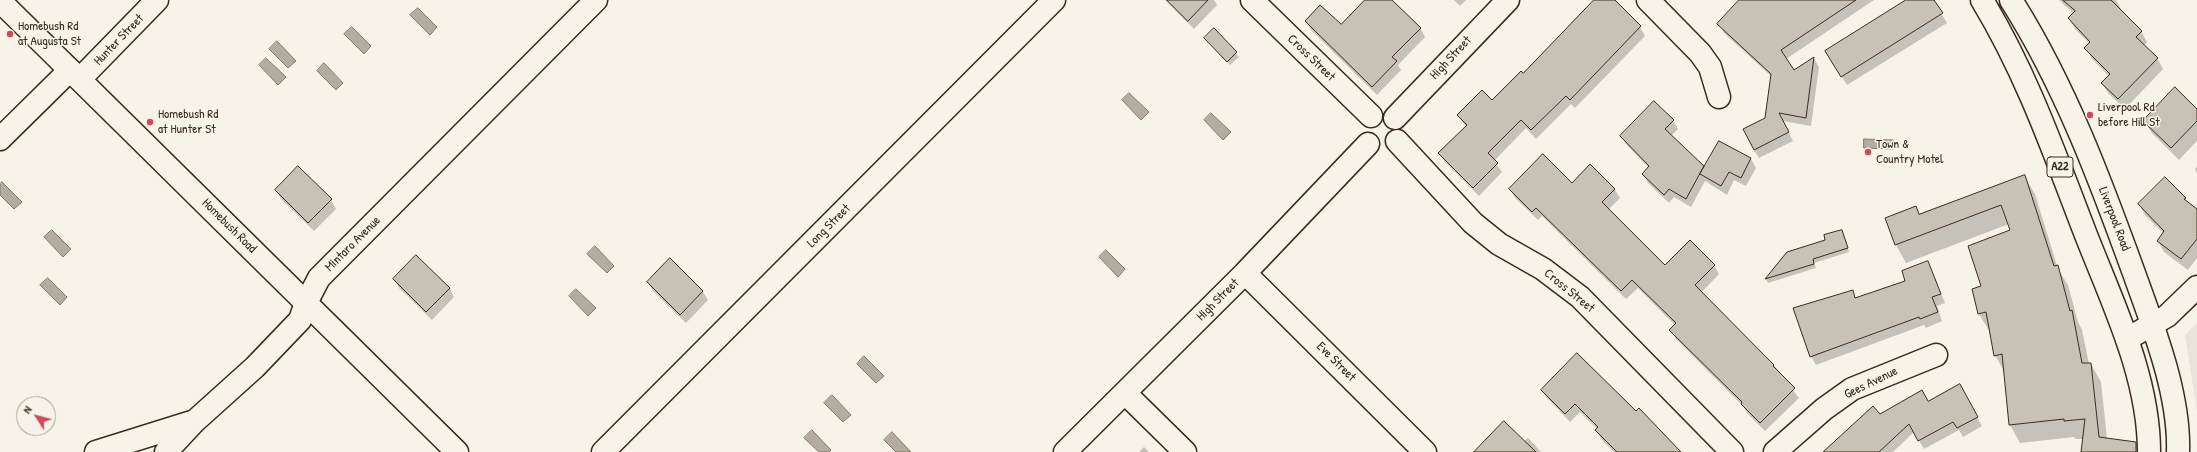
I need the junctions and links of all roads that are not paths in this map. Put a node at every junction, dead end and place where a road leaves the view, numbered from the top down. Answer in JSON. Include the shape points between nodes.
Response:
{"nodes":[{"id":1,"x":157,"y":0,"type":"edge"},
{"id":2,"x":596,"y":0,"type":"edge"},
{"id":3,"x":1054,"y":0,"type":"edge"},
{"id":4,"x":1252,"y":0,"type":"edge"},
{"id":5,"x":1508,"y":0,"type":"edge"},
{"id":6,"x":1648,"y":0,"type":"edge"},
{"id":7,"x":1982,"y":0,"type":"edge"},
{"id":8,"x":2011,"y":0,"type":"edge"},
{"id":9,"x":0,"y":1,"type":"edge"},
{"id":10,"x":75,"y":75,"type":"junction"},
{"id":11,"x":1719,"y":97,"type":"dead end"},
{"id":12,"x":1371,"y":116,"type":"junction"},
{"id":13,"x":1394,"y":118,"type":"junction"},
{"id":14,"x":0,"y":139,"type":"edge"},
{"id":15,"x":1397,"y":141,"type":"junction"},
{"id":16,"x":1368,"y":144,"type":"junction"},
{"id":17,"x":1245,"y":273,"type":"junction"},
{"id":18,"x":2197,"y":287,"type":"edge"},
{"id":19,"x":306,"y":303,"type":"junction"},
{"id":20,"x":2152,"y":324,"type":"junction"},
{"id":21,"x":2127,"y":339,"type":"junction"},
{"id":22,"x":1936,"y":355,"type":"dead end"},
{"id":23,"x":1125,"y":393,"type":"junction"},
{"id":24,"x":195,"y":421,"type":"junction"},
{"id":25,"x":96,"y":452,"type":"edge"},
{"id":26,"x":166,"y":452,"type":"edge"},
{"id":27,"x":457,"y":452,"type":"edge"},
{"id":28,"x":603,"y":452,"type":"edge"},
{"id":29,"x":1065,"y":452,"type":"edge"},
{"id":30,"x":1185,"y":452,"type":"edge"},
{"id":31,"x":1425,"y":452,"type":"edge"},
{"id":32,"x":1732,"y":452,"type":"edge"},
{"id":33,"x":1775,"y":452,"type":"edge"},
{"id":34,"x":2149,"y":452,"type":"edge"},
{"id":35,"x":2178,"y":452,"type":"edge"}],
"edges":[{"from":1,"to":10,"type":"main road","name":"Hunter Street"},
{"from":2,"to":19,"type":"main road","name":"Mintaro Avenue","via":[[316,282]]},
{"from":3,"to":28,"type":"main road","name":"Long Street"},
{"from":4,"to":12,"type":"main road","name":"Cross Street"},
{"from":5,"to":13,"type":"main road","name":"High Street"},
{"from":6,"to":11,"type":"main road","via":[[1700,53],[1710,67]]},
{"from":7,"to":21,"type":"main road","number":"A22","via":[[2005,38],[2027,83]]},
{"from":8,"to":20,"type":"main road","name":"Liverpool Road","number":"A22","via":[[2062,94],[2111,211]]},
{"from":9,"to":10,"type":"main road","name":"Homebush Road"},
{"from":10,"to":14,"type":"main road","name":"Hunter Street"},
{"from":10,"to":19,"type":"main road","name":"Homebush Road"},
{"from":12,"to":13,"type":"main road","via":[[1383,113]]},
{"from":12,"to":16,"type":"main road","via":[[1364,125],[1363,132]]},
{"from":13,"to":15,"type":"main road","via":[[1400,129]]},
{"from":15,"to":16,"type":"main road","via":[[1393,146],[1381,150],[1374,149]]},
{"from":15,"to":32,"type":"main road","name":"Cross Street","via":[[1473,223],[1499,244],[1543,269],[1580,297]]},
{"from":16,"to":17,"type":"main road","name":"High Street"},
{"from":17,"to":23,"type":"main road","name":"High Street"},
{"from":17,"to":31,"type":"main road","name":"Eve Street"},
{"from":18,"to":20,"type":"main road","via":[[2168,316]]},
{"from":19,"to":24,"type":"main road","name":"Mintaro Avenue","via":[[300,320]]},
{"from":19,"to":27,"type":"main road","name":"Homebush Road"},
{"from":20,"to":21,"type":"main road"},
{"from":20,"to":35,"type":"main road","name":"Liverpool Road","number":"A22","via":[[2173,398]]},
{"from":21,"to":34,"type":"main road","number":"A22","via":[[2145,402]]},
{"from":22,"to":33,"type":"main road","name":"Gees Avenue","via":[[1852,389],[1824,409]]},
{"from":23,"to":29,"type":"main road","name":"High Street"},
{"from":23,"to":30,"type":"main road"},
{"from":24,"to":25,"type":"main road","name":"Mintaro Avenue"},
{"from":24,"to":26,"type":"main road"}]}
